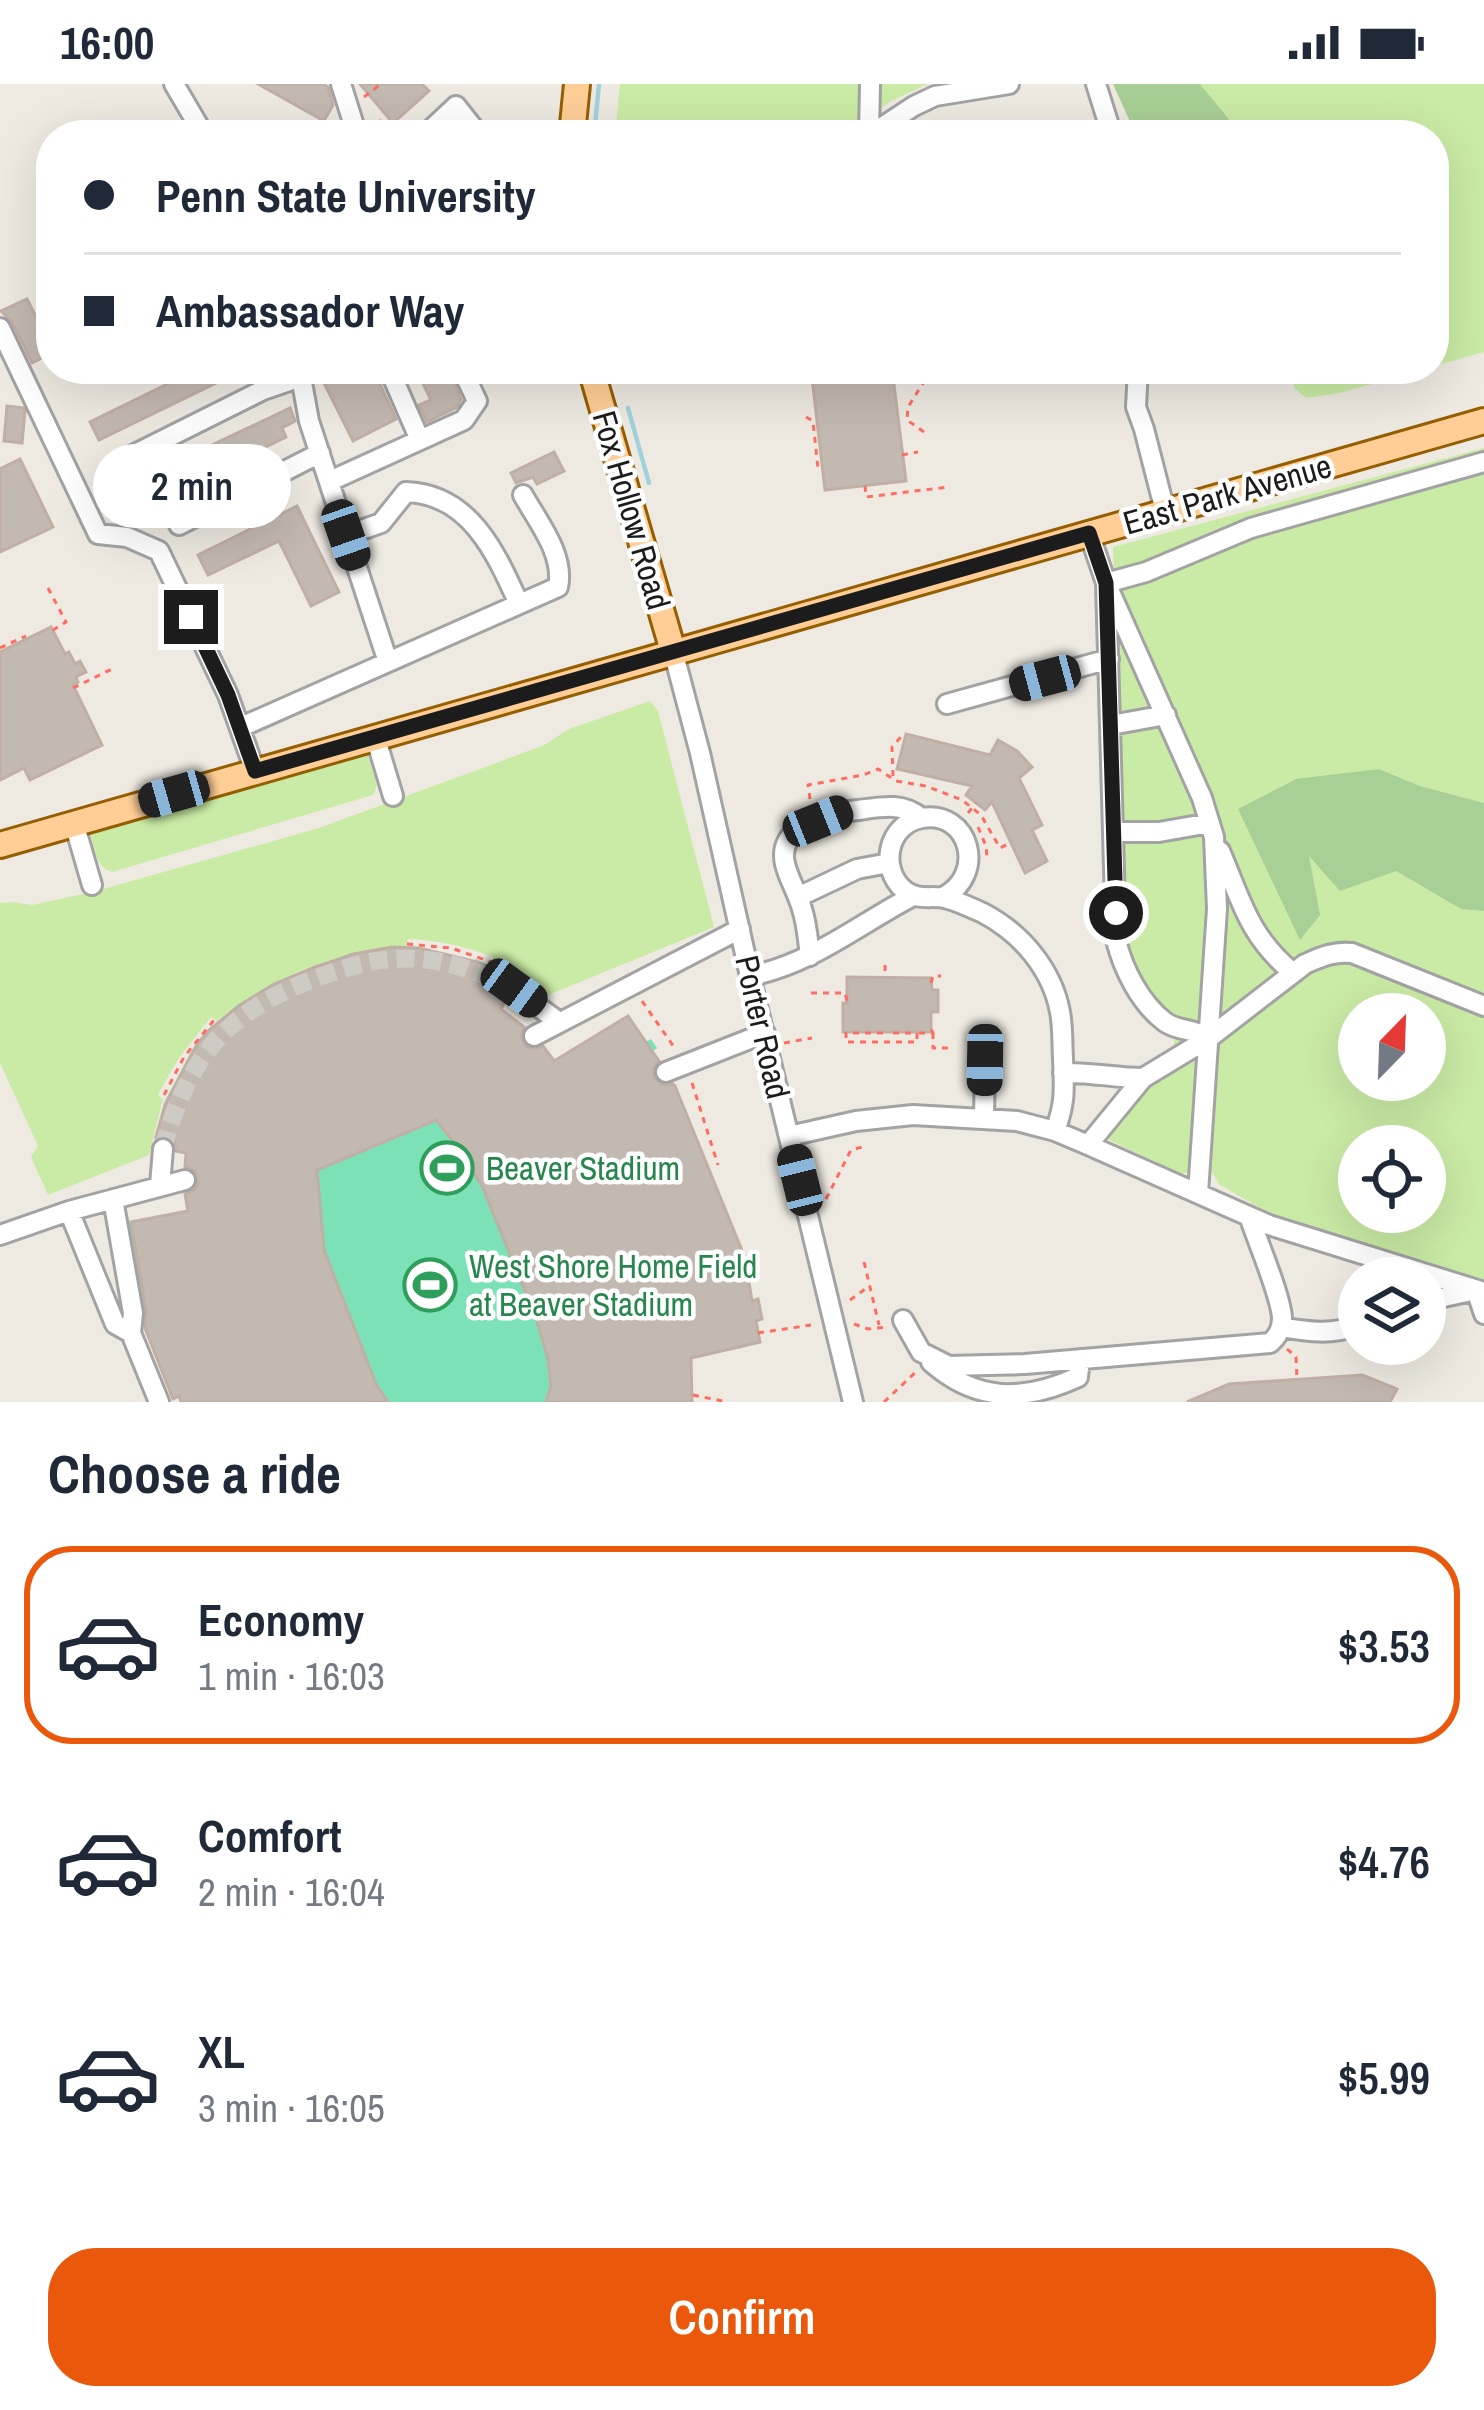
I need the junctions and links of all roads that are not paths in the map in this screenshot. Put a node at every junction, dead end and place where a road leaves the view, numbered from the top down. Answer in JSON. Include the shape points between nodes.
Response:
{"nodes":[{"id":1,"x":174,"y":84,"type":"edge"},
{"id":2,"x":341,"y":84,"type":"edge"},
{"id":3,"x":457,"y":84,"type":"edge"},
{"id":4,"x":577,"y":84,"type":"edge"},
{"id":5,"x":870,"y":84,"type":"edge"},
{"id":6,"x":1009,"y":84,"type":"edge"},
{"id":7,"x":1096,"y":84,"type":"edge"},
{"id":8,"x":456,"y":106,"type":"junction"},
{"id":9,"x":195,"y":120,"type":"edge"},
{"id":10,"x":351,"y":120,"type":"edge"},
{"id":11,"x":441,"y":120,"type":"edge"},
{"id":12,"x":467,"y":120,"type":"edge"},
{"id":13,"x":573,"y":120,"type":"edge"},
{"id":14,"x":869,"y":120,"type":"edge"},
{"id":15,"x":892,"y":120,"type":"edge"},
{"id":16,"x":1107,"y":120,"type":"edge"},
{"id":17,"x":0,"y":328,"type":"edge"},
{"id":18,"x":7,"y":362,"type":"edge"},
{"id":19,"x":271,"y":384,"type":"edge"},
{"id":20,"x":296,"y":384,"type":"edge"},
{"id":21,"x":396,"y":384,"type":"edge"},
{"id":22,"x":469,"y":384,"type":"edge"},
{"id":23,"x":595,"y":384,"type":"edge"},
{"id":24,"x":1137,"y":384,"type":"edge"},
{"id":25,"x":1484,"y":421,"type":"edge"},
{"id":26,"x":420,"y":440,"type":"junction"},
{"id":27,"x":320,"y":453,"type":"junction"},
{"id":28,"x":391,"y":454,"type":"junction"},
{"id":29,"x":133,"y":455,"type":"dead end"},
{"id":30,"x":1484,"y":462,"type":"edge"},
{"id":31,"x":330,"y":482,"type":"junction"},
{"id":32,"x":406,"y":492,"type":"junction"},
{"id":33,"x":524,"y":495,"type":"dead end"},
{"id":34,"x":1166,"y":512,"type":"junction"},
{"id":35,"x":178,"y":525,"type":"dead end"},
{"id":36,"x":1089,"y":533,"type":"junction"},
{"id":37,"x":346,"y":535,"type":"junction"},
{"id":38,"x":1106,"y":583,"type":"junction"},
{"id":39,"x":519,"y":604,"type":"junction"},
{"id":40,"x":673,"y":651,"type":"junction"},
{"id":41,"x":1109,"y":659,"type":"junction"},
{"id":42,"x":388,"y":662,"type":"junction"},
{"id":43,"x":947,"y":704,"type":"dead end"},
{"id":44,"x":1166,"y":715,"type":"junction"},
{"id":45,"x":1112,"y":725,"type":"junction"},
{"id":46,"x":241,"y":728,"type":"junction"},
{"id":47,"x":375,"y":736,"type":"junction"},
{"id":48,"x":255,"y":771,"type":"junction"},
{"id":49,"x":394,"y":796,"type":"dead end"},
{"id":50,"x":921,"y":818,"type":"junction"},
{"id":51,"x":74,"y":823,"type":"junction"},
{"id":52,"x":1212,"y":830,"type":"junction"},
{"id":53,"x":1115,"y":832,"type":"junction"},
{"id":54,"x":0,"y":844,"type":"edge"},
{"id":55,"x":889,"y":863,"type":"junction"},
{"id":56,"x":92,"y":885,"type":"dead end"},
{"id":57,"x":913,"y":896,"type":"junction"},
{"id":58,"x":798,"y":897,"type":"junction"},
{"id":59,"x":943,"y":897,"type":"junction"},
{"id":60,"x":740,"y":929,"type":"junction"},
{"id":61,"x":811,"y":956,"type":"junction"},
{"id":62,"x":1293,"y":973,"type":"junction"},
{"id":63,"x":750,"y":976,"type":"junction"},
{"id":64,"x":514,"y":988,"type":"tunnel mouth"},
{"id":65,"x":1484,"y":1006,"type":"edge"},
{"id":66,"x":559,"y":1022,"type":"junction"},
{"id":67,"x":1167,"y":1024,"type":"junction"},
{"id":68,"x":533,"y":1036,"type":"dead end"},
{"id":69,"x":773,"y":1038,"type":"junction"},
{"id":70,"x":1209,"y":1038,"type":"junction"},
{"id":71,"x":985,"y":1060,"type":"dead end"},
{"id":72,"x":666,"y":1072,"type":"dead end"},
{"id":73,"x":1063,"y":1073,"type":"junction"},
{"id":74,"x":1148,"y":1075,"type":"junction"},
{"id":75,"x":984,"y":1118,"type":"junction"},
{"id":76,"x":1055,"y":1131,"type":"junction"},
{"id":77,"x":789,"y":1136,"type":"junction"},
{"id":78,"x":1088,"y":1144,"type":"junction"},
{"id":79,"x":164,"y":1149,"type":"tunnel mouth"},
{"id":80,"x":184,"y":1180,"type":"dead end"},
{"id":81,"x":160,"y":1185,"type":"junction"},
{"id":82,"x":1198,"y":1193,"type":"junction"},
{"id":83,"x":112,"y":1199,"type":"junction"},
{"id":84,"x":69,"y":1211,"type":"junction"},
{"id":85,"x":1249,"y":1216,"type":"junction"},
{"id":86,"x":0,"y":1234,"type":"edge"},
{"id":87,"x":1480,"y":1291,"type":"edge"},
{"id":88,"x":1446,"y":1297,"type":"edge"},
{"id":89,"x":1484,"y":1314,"type":"edge"},
{"id":90,"x":903,"y":1320,"type":"dead end"},
{"id":91,"x":1338,"y":1331,"type":"edge"},
{"id":92,"x":1278,"y":1333,"type":"junction"},
{"id":93,"x":131,"y":1334,"type":"junction"},
{"id":94,"x":1079,"y":1359,"type":"junction"},
{"id":95,"x":920,"y":1360,"type":"junction"},
{"id":96,"x":159,"y":1402,"type":"edge"},
{"id":97,"x":854,"y":1402,"type":"edge"}],
"edges":[{"from":1,"to":9,"type":"street"},
{"from":2,"to":10,"type":"street"},
{"from":3,"to":8,"type":"street"},
{"from":4,"to":13,"type":"main road"},
{"from":5,"to":14,"type":"street"},
{"from":6,"to":15,"type":"street","via":[[935,96]]},
{"from":7,"to":16,"type":"street"},
{"from":8,"to":11,"type":"street"},
{"from":8,"to":12,"type":"street"},
{"from":17,"to":18,"type":"street"},
{"from":18,"to":46,"type":"street","via":[[98,534],[159,551]]},
{"from":19,"to":29,"type":"street"},
{"from":20,"to":27,"type":"street"},
{"from":21,"to":26,"type":"street"},
{"from":22,"to":26,"type":"street","via":[[476,401],[464,420]]},
{"from":23,"to":40,"type":"main road","name":"Fox Hollow Road"},
{"from":24,"to":34,"type":"street","via":[[1136,407]]},
{"from":25,"to":34,"type":"main road","name":"East Park Avenue"},
{"from":26,"to":28,"type":"street"},
{"from":27,"to":31,"type":"street"},
{"from":27,"to":35,"type":"street"},
{"from":28,"to":31,"type":"street"},
{"from":28,"to":32,"type":"street"},
{"from":30,"to":38,"type":"street","via":[[1251,528]]},
{"from":31,"to":37,"type":"street"},
{"from":32,"to":37,"type":"street","via":[[381,523]]},
{"from":32,"to":39,"type":"street","via":[[431,493],[457,509],[493,548]]},
{"from":33,"to":39,"type":"street","via":[[561,577],[558,587]]},
{"from":34,"to":36,"type":"main road","name":"East Park Avenue"},
{"from":36,"to":38,"type":"street"},
{"from":36,"to":40,"type":"main road","name":"East Park Avenue"},
{"from":37,"to":42,"type":"street"},
{"from":38,"to":41,"type":"street"},
{"from":38,"to":44,"type":"street"},
{"from":39,"to":42,"type":"street"},
{"from":40,"to":47,"type":"main road","name":"East Park Avenue"},
{"from":40,"to":60,"type":"street","name":"Porter Road"},
{"from":41,"to":43,"type":"street"},
{"from":41,"to":45,"type":"street"},
{"from":42,"to":46,"type":"street"},
{"from":44,"to":45,"type":"street"},
{"from":44,"to":52,"type":"street"},
{"from":45,"to":53,"type":"street"},
{"from":46,"to":48,"type":"street"},
{"from":47,"to":48,"type":"main road","name":"East Park Avenue"},
{"from":47,"to":49,"type":"street"},
{"from":48,"to":51,"type":"main road","name":"East Park Avenue"},
{"from":50,"to":55,"type":"street","via":[[896,835]]},
{"from":50,"to":58,"type":"street","via":[[901,807],[874,808],[794,830],[784,862]]},
{"from":50,"to":59,"type":"street","via":[[950,824],[968,847],[964,880]]},
{"from":51,"to":54,"type":"main road","name":"East Park Avenue"},
{"from":51,"to":56,"type":"street"},
{"from":52,"to":53,"type":"street"},
{"from":52,"to":62,"type":"street","via":[[1255,932]]},
{"from":52,"to":70,"type":"street","via":[[1217,909]]},
{"from":53,"to":67,"type":"street","via":[[1120,958]]},
{"from":55,"to":57,"type":"street"},
{"from":55,"to":58,"type":"street","via":[[857,868]]},
{"from":57,"to":59,"type":"street"},
{"from":57,"to":61,"type":"street"},
{"from":58,"to":61,"type":"street"},
{"from":59,"to":73,"type":"street","via":[[1010,930],[1041,965],[1060,1013]]},
{"from":60,"to":63,"type":"street","name":"Porter Road"},
{"from":60,"to":66,"type":"street"},
{"from":61,"to":63,"type":"street"},
{"from":62,"to":65,"type":"street","via":[[1330,953],[1352,953]]},
{"from":62,"to":70,"type":"street"},
{"from":63,"to":69,"type":"street","name":"Porter Road"},
{"from":64,"to":66,"type":"street"},
{"from":66,"to":68,"type":"street"},
{"from":67,"to":70,"type":"street"},
{"from":67,"to":74,"type":"street","via":[[1169,1043]]},
{"from":69,"to":72,"type":"street"},
{"from":69,"to":77,"type":"street","name":"Porter Road"},
{"from":70,"to":74,"type":"street"},
{"from":70,"to":82,"type":"street"},
{"from":71,"to":75,"type":"street"},
{"from":73,"to":74,"type":"street"},
{"from":73,"to":76,"type":"street"},
{"from":74,"to":78,"type":"street"},
{"from":75,"to":76,"type":"street"},
{"from":75,"to":77,"type":"street","via":[[913,1115]]},
{"from":76,"to":78,"type":"street"},
{"from":77,"to":97,"type":"street","name":"Porter Road"},
{"from":78,"to":82,"type":"street"},
{"from":79,"to":81,"type":"street"},
{"from":80,"to":81,"type":"street"},
{"from":81,"to":83,"type":"street"},
{"from":82,"to":85,"type":"street"},
{"from":83,"to":84,"type":"street"},
{"from":83,"to":93,"type":"street"},
{"from":84,"to":86,"type":"street"},
{"from":84,"to":93,"type":"street","via":[[115,1324]]},
{"from":85,"to":87,"type":"street"},
{"from":85,"to":92,"type":"street","via":[[1280,1308]]},
{"from":87,"to":88,"type":"street"},
{"from":87,"to":89,"type":"street"},
{"from":90,"to":95,"type":"street"},
{"from":91,"to":92,"type":"street"},
{"from":92,"to":94,"type":"street","via":[[1263,1345]]},
{"from":93,"to":96,"type":"street"},
{"from":94,"to":95,"type":"street","via":[[949,1366]]},
{"from":94,"to":95,"type":"street","via":[[1070,1382],[1004,1399],[967,1390]]}]}
